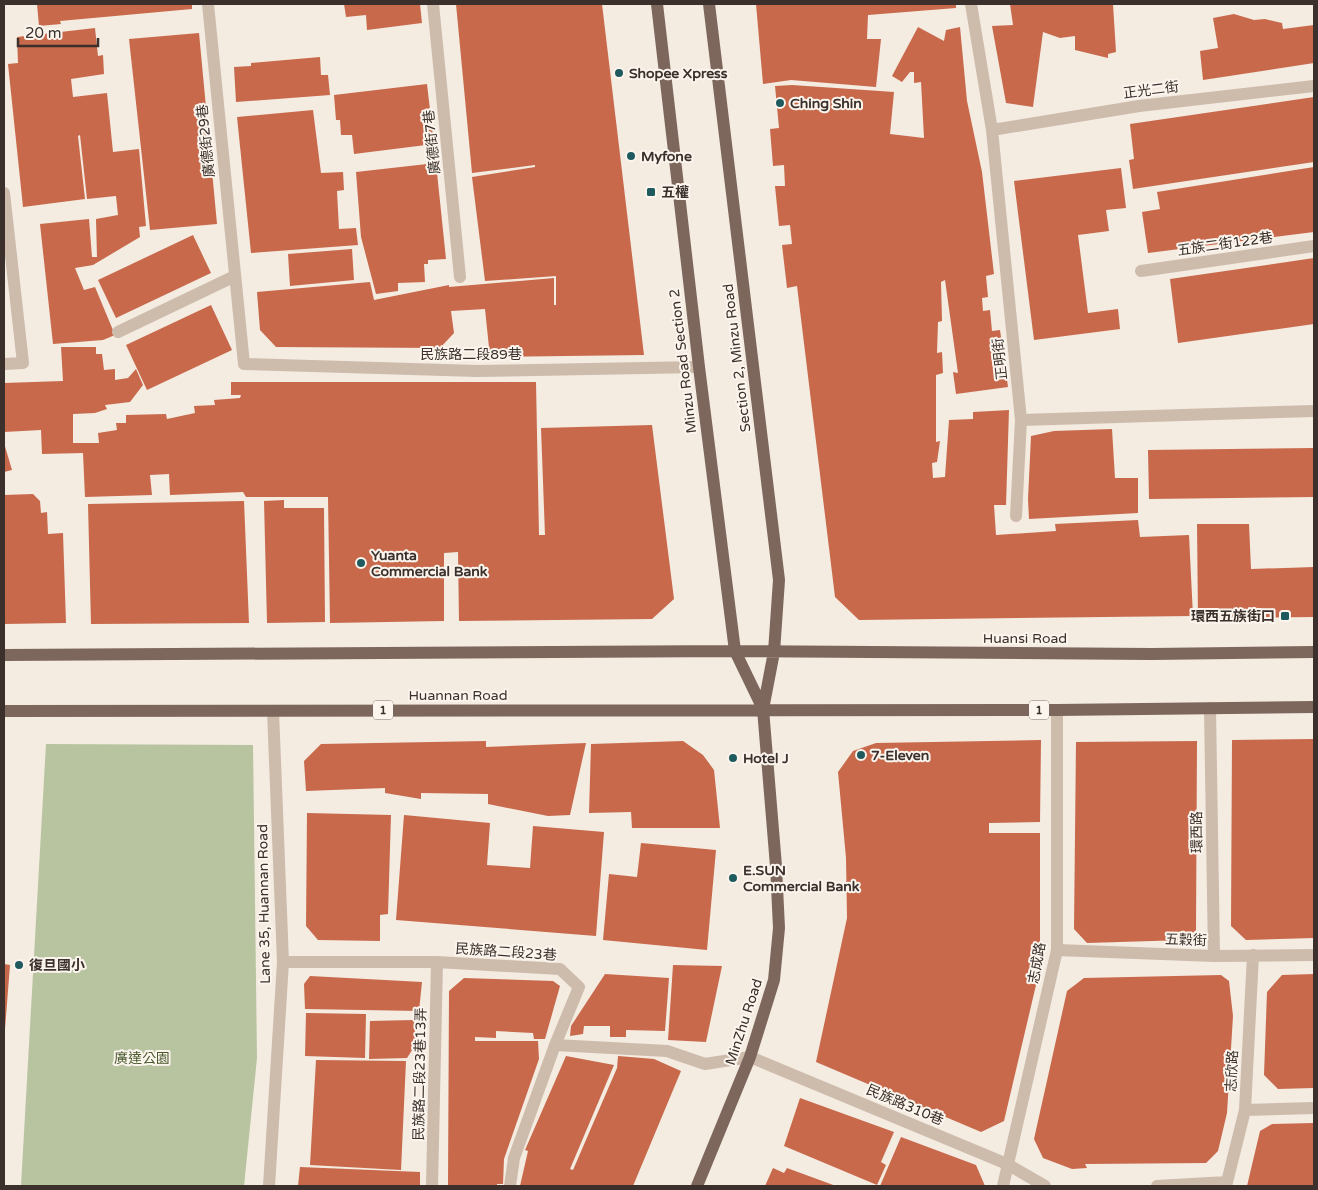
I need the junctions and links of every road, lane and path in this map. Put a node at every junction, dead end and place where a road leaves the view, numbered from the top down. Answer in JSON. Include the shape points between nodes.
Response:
{"nodes":[{"id":1,"x":208,"y":4,"type":"edge"},
{"id":2,"x":433,"y":4,"type":"edge"},
{"id":3,"x":657,"y":4,"type":"edge"},
{"id":4,"x":709,"y":4,"type":"edge"},
{"id":5,"x":971,"y":4,"type":"edge"},
{"id":6,"x":1314,"y":86,"type":"edge"},
{"id":7,"x":992,"y":130,"type":"junction"},
{"id":8,"x":4,"y":194,"type":"edge"},
{"id":9,"x":1314,"y":246,"type":"edge"},
{"id":10,"x":1141,"y":271,"type":"dead end"},
{"id":11,"x":235,"y":276,"type":"junction"},
{"id":12,"x":460,"y":277,"type":"dead end"},
{"id":13,"x":118,"y":332,"type":"dead end"},
{"id":14,"x":4,"y":364,"type":"edge"},
{"id":15,"x":244,"y":364,"type":"joint"},
{"id":16,"x":699,"y":367,"type":"junction"},
{"id":17,"x":1314,"y":411,"type":"edge"},
{"id":18,"x":1021,"y":420,"type":"junction"},
{"id":19,"x":1016,"y":516,"type":"dead end"},
{"id":20,"x":735,"y":651,"type":"junction"},
{"id":21,"x":774,"y":652,"type":"junction"},
{"id":22,"x":1314,"y":652,"type":"edge"},
{"id":23,"x":4,"y":655,"type":"edge"},
{"id":24,"x":1314,"y":707,"type":"edge"},
{"id":25,"x":1210,"y":708,"type":"junction"},
{"id":26,"x":763,"y":709,"type":"junction"},
{"id":27,"x":1057,"y":710,"type":"junction"},
{"id":28,"x":4,"y":711,"type":"edge"},
{"id":29,"x":273,"y":711,"type":"junction"},
{"id":30,"x":1057,"y":950,"type":"junction"},
{"id":31,"x":1253,"y":955,"type":"junction"},
{"id":32,"x":1314,"y":955,"type":"edge"},
{"id":33,"x":1214,"y":956,"type":"junction"},
{"id":34,"x":283,"y":962,"type":"junction"},
{"id":35,"x":437,"y":962,"type":"junction"},
{"id":36,"x":555,"y":1045,"type":"junction"},
{"id":37,"x":750,"y":1057,"type":"junction"},
{"id":38,"x":1314,"y":1108,"type":"edge"},
{"id":39,"x":1245,"y":1110,"type":"junction"},
{"id":40,"x":1007,"y":1164,"type":"junction"},
{"id":41,"x":1226,"y":1184,"type":"edge"},
{"id":42,"x":269,"y":1186,"type":"edge"},
{"id":43,"x":432,"y":1186,"type":"edge"},
{"id":44,"x":510,"y":1186,"type":"edge"},
{"id":45,"x":697,"y":1186,"type":"edge"},
{"id":46,"x":1003,"y":1186,"type":"edge"},
{"id":47,"x":1045,"y":1186,"type":"edge"},
{"id":48,"x":1156,"y":1186,"type":"edge"}],
"edges":[{"from":1,"to":11,"type":"lane","name":"廣德街29巷"},
{"from":2,"to":12,"type":"lane","name":"廣德街7巷"},
{"from":3,"to":16,"type":"main road","name":"Minzu Road Section 2"},
{"from":4,"to":21,"type":"main road","name":"Section 2, Minzu Road","via":[[778,580]]},
{"from":5,"to":7,"type":"lane","name":"正明街"},
{"from":6,"to":7,"type":"lane","name":"正光二街","via":[[1140,106]]},
{"from":7,"to":18,"type":"lane","name":"正明街"},
{"from":8,"to":14,"type":"lane","via":[[23,363]]},
{"from":9,"to":10,"type":"lane","name":"五族二街122巷"},
{"from":11,"to":13,"type":"lane"},
{"from":11,"to":15,"type":"lane","name":"廣德街29巷"},
{"from":15,"to":16,"type":"lane","name":"民族路二段89巷","via":[[477,371]]},
{"from":16,"to":20,"type":"main road","name":"Minzu Road Section 2"},
{"from":17,"to":18,"type":"lane"},
{"from":18,"to":19,"type":"lane","name":"正明街"},
{"from":20,"to":21,"type":"main road","name":"Huansi Road"},
{"from":20,"to":23,"type":"main road"},
{"from":20,"to":26,"type":"main road","name":"Minzu Road Section 2"},
{"from":21,"to":22,"type":"main road","name":"Huansi Road"},
{"from":21,"to":26,"type":"main road","name":"Section 2, Minzu Road"},
{"from":24,"to":25,"type":"main road","number":"1"},
{"from":25,"to":27,"type":"main road","number":"1"},
{"from":25,"to":33,"type":"lane","name":"環西路"},
{"from":26,"to":27,"type":"main road","number":"1"},
{"from":26,"to":29,"type":"main road","name":"Huannan Road","number":"1"},
{"from":26,"to":37,"type":"main road","name":"MinZhu Road","via":[[778,928],[774,980]]},
{"from":27,"to":30,"type":"lane","name":"志成路"},
{"from":28,"to":29,"type":"main road","name":"Huannan Road","number":"1"},
{"from":29,"to":34,"type":"lane","name":"Lane 35, Huannan Road"},
{"from":30,"to":33,"type":"lane","name":"五穀街"},
{"from":30,"to":40,"type":"lane","name":"志成路"},
{"from":31,"to":32,"type":"lane","name":"五穀街"},
{"from":31,"to":33,"type":"lane","name":"五穀街"},
{"from":31,"to":39,"type":"lane","name":"志欣路"},
{"from":34,"to":35,"type":"lane","name":"民族路二段23巷"},
{"from":34,"to":42,"type":"lane","name":"Lane 35, Huannan Road"},
{"from":35,"to":36,"type":"lane","name":"民族路二段23巷","via":[[560,969],[579,987]]},
{"from":35,"to":43,"type":"lane","name":"民族路二段23巷13弄"},
{"from":36,"to":37,"type":"lane","via":[[667,1051],[705,1064]]},
{"from":36,"to":44,"type":"lane","via":[[514,1158]]},
{"from":37,"to":40,"type":"lane","name":"民族路310巷"},
{"from":37,"to":45,"type":"main road","name":"MinZhu Road"},
{"from":38,"to":39,"type":"lane"},
{"from":39,"to":41,"type":"lane","name":"志欣路"},
{"from":40,"to":46,"type":"lane","name":"志成路"},
{"from":40,"to":47,"type":"lane","name":"民族路310巷"},
{"from":41,"to":48,"type":"lane"}]}
